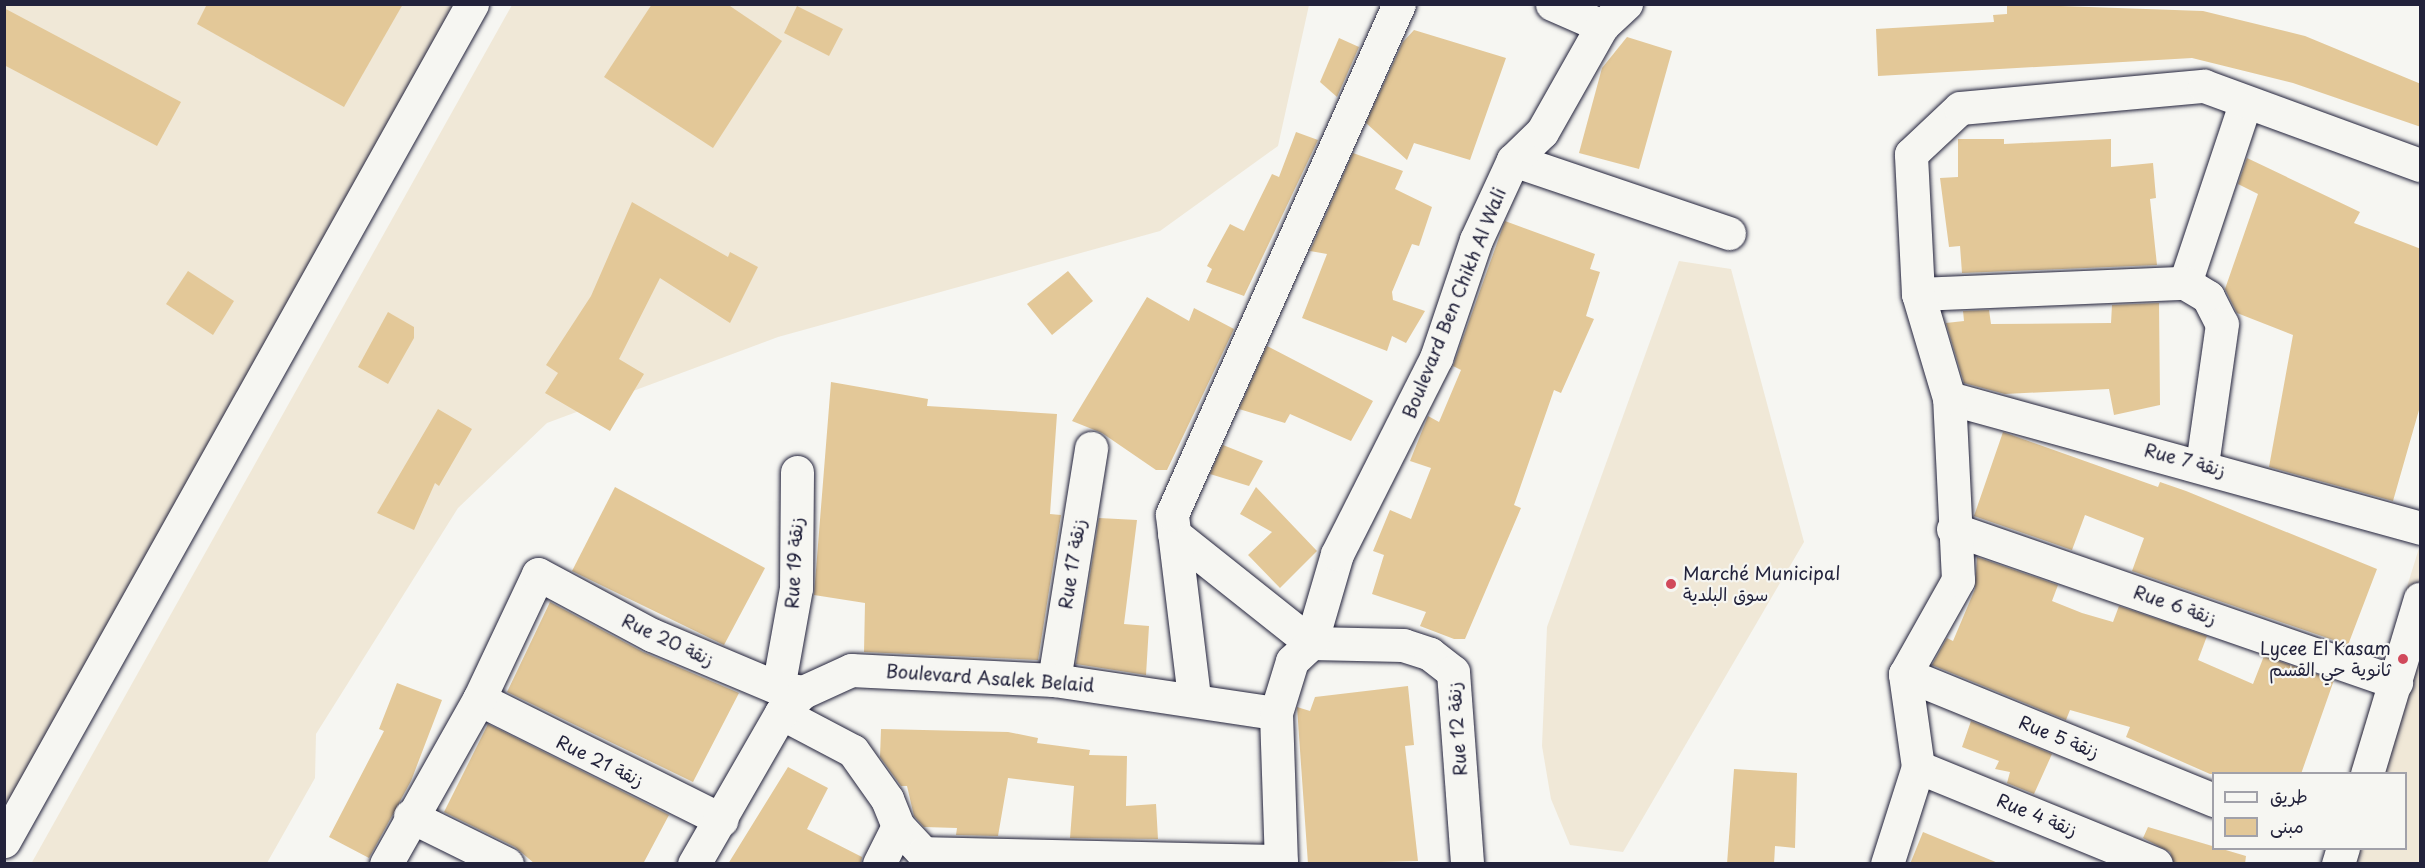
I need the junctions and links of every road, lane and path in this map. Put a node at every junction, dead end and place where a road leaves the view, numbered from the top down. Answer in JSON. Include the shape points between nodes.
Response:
{"nodes":[{"id":1,"x":472,"y":4,"type":"edge"},
{"id":2,"x":1399,"y":4,"type":"edge"},
{"id":3,"x":1552,"y":4,"type":"edge"},
{"id":4,"x":1614,"y":15,"type":"edge"},
{"id":5,"x":2245,"y":104,"type":"junction"},
{"id":6,"x":1513,"y":160,"type":"junction"},
{"id":7,"x":2421,"y":165,"type":"edge"},
{"id":8,"x":1729,"y":232,"type":"dead end"},
{"id":9,"x":2185,"y":283,"type":"junction"},
{"id":10,"x":1918,"y":294,"type":"junction"},
{"id":11,"x":1949,"y":398,"type":"junction"},
{"id":12,"x":1091,"y":448,"type":"dead end"},
{"id":13,"x":2202,"y":464,"type":"junction"},
{"id":14,"x":797,"y":472,"type":"dead end"},
{"id":15,"x":2421,"y":528,"type":"edge"},
{"id":16,"x":1953,"y":529,"type":"junction"},
{"id":17,"x":1174,"y":534,"type":"junction"},
{"id":18,"x":2421,"y":599,"type":"edge"},
{"id":19,"x":1311,"y":643,"type":"junction"},
{"id":20,"x":1905,"y":674,"type":"junction"},
{"id":21,"x":1054,"y":680,"type":"junction"},
{"id":22,"x":2396,"y":682,"type":"junction"},
{"id":23,"x":1194,"y":697,"type":"junction"},
{"id":24,"x":788,"y":698,"type":"junction"},
{"id":25,"x":479,"y":699,"type":"junction"},
{"id":26,"x":1276,"y":713,"type":"junction"},
{"id":27,"x":1918,"y":767,"type":"junction"},
{"id":28,"x":2368,"y":772,"type":"edge"},
{"id":29,"x":2212,"y":799,"type":"edge"},
{"id":30,"x":410,"y":816,"type":"junction"},
{"id":31,"x":722,"y":820,"type":"junction"},
{"id":32,"x":898,"y":826,"type":"junction"},
{"id":33,"x":4,"y":842,"type":"edge"},
{"id":34,"x":924,"y":858,"type":"edge"},
{"id":35,"x":1281,"y":862,"type":"edge"},
{"id":36,"x":386,"y":864,"type":"edge"},
{"id":37,"x":507,"y":864,"type":"edge"},
{"id":38,"x":694,"y":864,"type":"edge"},
{"id":39,"x":879,"y":864,"type":"edge"},
{"id":40,"x":1467,"y":864,"type":"edge"},
{"id":41,"x":1887,"y":864,"type":"edge"},
{"id":42,"x":2156,"y":864,"type":"edge"}],
"edges":[{"from":1,"to":33,"type":"street"},
{"from":2,"to":17,"type":"street","via":[[1172,514]]},
{"from":3,"to":4,"type":"street"},
{"from":4,"to":6,"type":"street","name":"Boulevard Ben Chikh Al Wali","via":[[1542,132]]},
{"from":5,"to":7,"type":"street"},
{"from":5,"to":9,"type":"street"},
{"from":5,"to":10,"type":"street","via":[[2204,86],[1960,108],[1911,154]]},
{"from":6,"to":8,"type":"street"},
{"from":6,"to":19,"type":"street","name":"Boulevard Ben Chikh Al Wali","via":[[1476,240],[1436,358],[1337,554]]},
{"from":9,"to":10,"type":"street"},
{"from":9,"to":13,"type":"street","via":[[2208,297],[2222,324]]},
{"from":10,"to":11,"type":"street"},
{"from":11,"to":13,"type":"street","name":"Rue 7 زنقة"},
{"from":11,"to":16,"type":"street"},
{"from":12,"to":21,"type":"street","name":"Rue 17 زنقة"},
{"from":13,"to":15,"type":"street","name":"Rue 7 زنقة"},
{"from":14,"to":24,"type":"street","name":"Rue 19 زنقة","via":[[796,588]]},
{"from":16,"to":20,"type":"street","via":[[1958,580]]},
{"from":16,"to":22,"type":"street","name":"Rue 6 زنقة"},
{"from":17,"to":19,"type":"street"},
{"from":17,"to":23,"type":"street"},
{"from":18,"to":22,"type":"street"},
{"from":19,"to":26,"type":"street","name":"Boulevard Ben Chikh Al Wali","via":[[1292,661]]},
{"from":19,"to":40,"type":"street","name":"Rue 12 زنقة","via":[[1403,645],[1430,654],[1453,672]]},
{"from":20,"to":27,"type":"street"},
{"from":20,"to":29,"type":"street","name":"Rue 5 زنقة"},
{"from":21,"to":23,"type":"street","name":"Boulevard Asalek Belaid"},
{"from":21,"to":24,"type":"street","name":"Boulevard Asalek Belaid","via":[[851,670]]},
{"from":22,"to":28,"type":"street"},
{"from":23,"to":26,"type":"street","name":"Boulevard Asalek Belaid"},
{"from":24,"to":25,"type":"street","name":"Rue 20 زنقة","via":[[652,635],[538,574]]},
{"from":24,"to":31,"type":"street"},
{"from":24,"to":32,"type":"street","name":"Rue 20 زنقة","via":[[853,751],[887,799]]},
{"from":25,"to":30,"type":"street"},
{"from":25,"to":31,"type":"street","name":"Rue 21 زنقة"},
{"from":26,"to":35,"type":"street","name":"Boulevard Ben Chikh Al Wali"},
{"from":27,"to":41,"type":"street"},
{"from":27,"to":42,"type":"street","name":"Rue 4 زنقة"},
{"from":30,"to":36,"type":"street"},
{"from":30,"to":37,"type":"street"},
{"from":31,"to":38,"type":"street"},
{"from":32,"to":34,"type":"street"},
{"from":32,"to":39,"type":"street"},
{"from":34,"to":35,"type":"street"}]}
